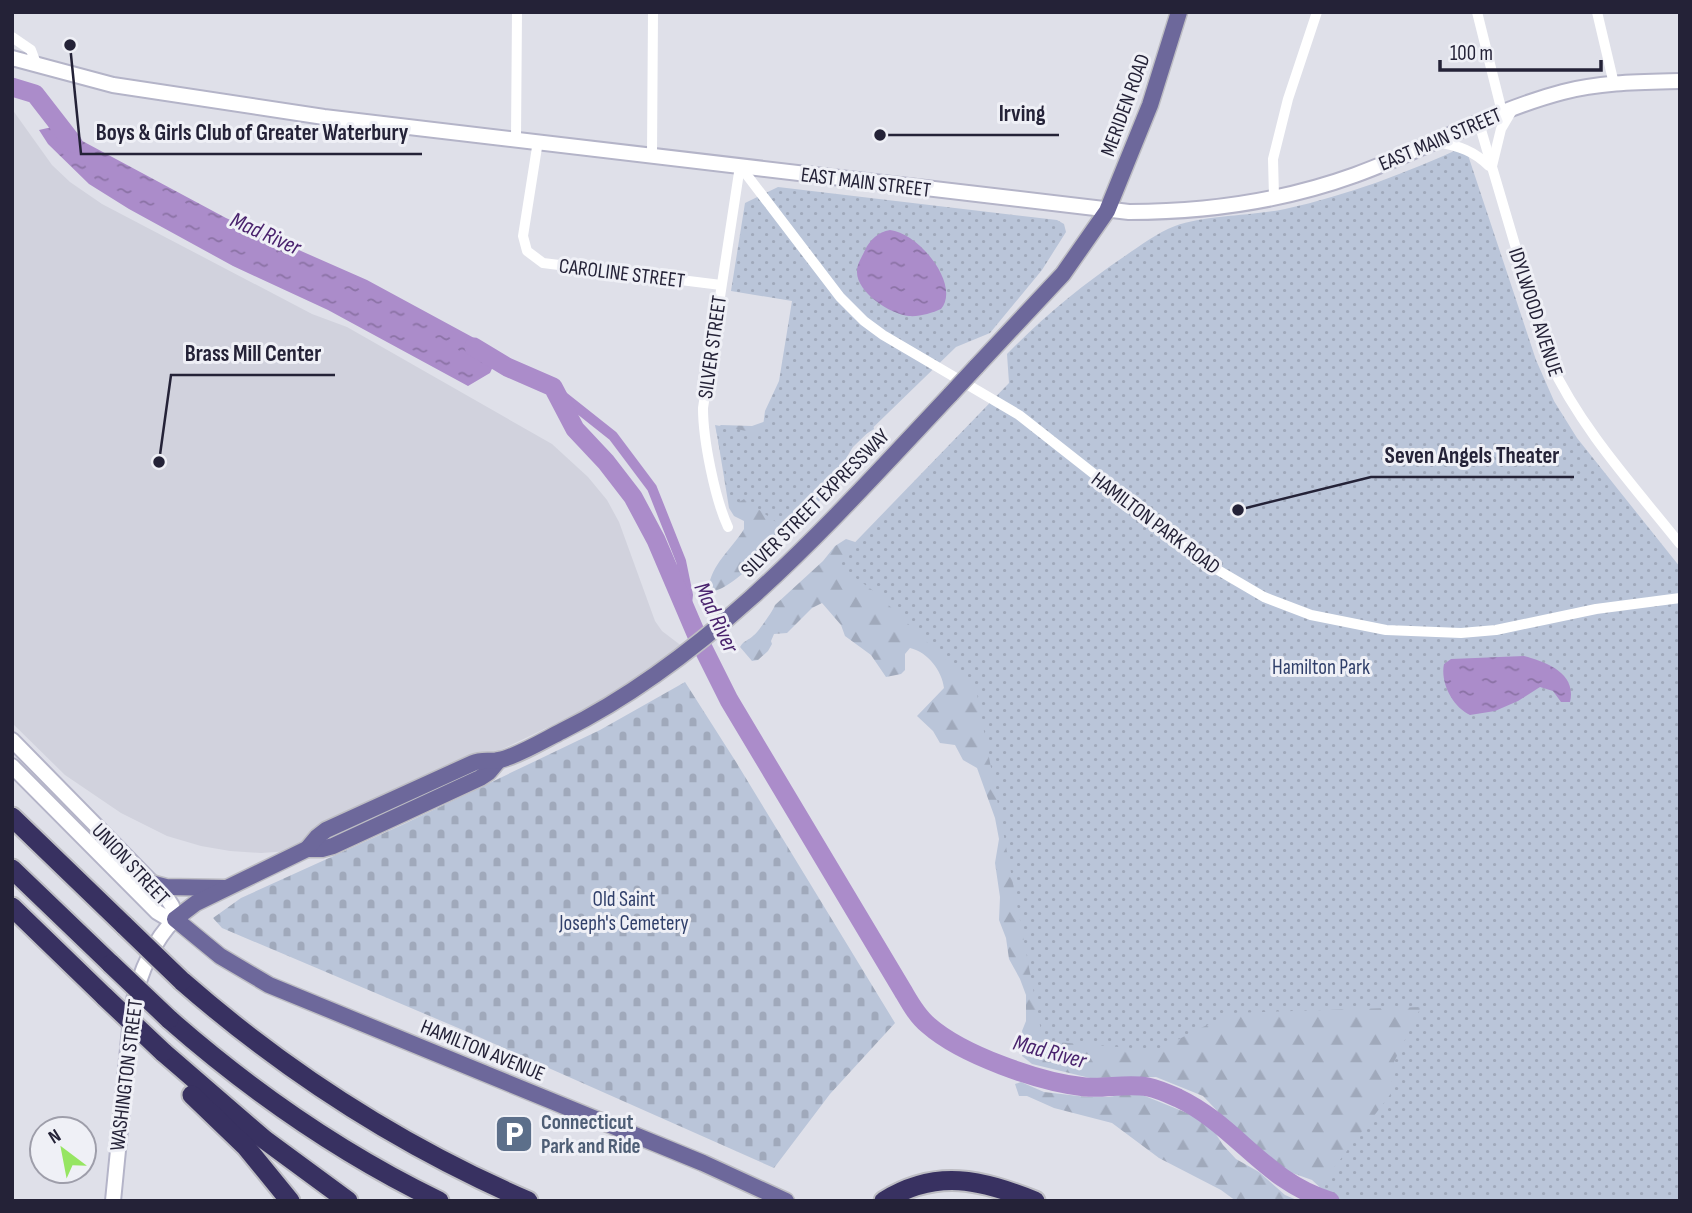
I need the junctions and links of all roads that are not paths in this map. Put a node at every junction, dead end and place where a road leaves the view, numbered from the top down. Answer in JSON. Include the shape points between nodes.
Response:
{"nodes":[{"id":1,"x":517,"y":12,"type":"edge"},
{"id":2,"x":653,"y":12,"type":"edge"},
{"id":3,"x":1179,"y":12,"type":"edge"},
{"id":4,"x":1317,"y":12,"type":"edge"},
{"id":5,"x":1477,"y":12,"type":"edge"},
{"id":6,"x":1597,"y":12,"type":"edge"},
{"id":7,"x":12,"y":37,"type":"edge"},
{"id":8,"x":12,"y":58,"type":"edge"},
{"id":9,"x":37,"y":66,"type":"junction"},
{"id":10,"x":1680,"y":81,"type":"edge"},
{"id":11,"x":1614,"y":83,"type":"junction"},
{"id":12,"x":1508,"y":110,"type":"junction"},
{"id":13,"x":1479,"y":122,"type":"junction"},
{"id":14,"x":516,"y":138,"type":"junction"},
{"id":15,"x":538,"y":141,"type":"junction"},
{"id":16,"x":1438,"y":142,"type":"junction"},
{"id":17,"x":652,"y":155,"type":"junction"},
{"id":18,"x":740,"y":166,"type":"junction"},
{"id":19,"x":1491,"y":169,"type":"junction"},
{"id":20,"x":1274,"y":197,"type":"junction"},
{"id":21,"x":1107,"y":211,"type":"junction"},
{"id":22,"x":721,"y":285,"type":"junction"},
{"id":23,"x":729,"y":527,"type":"dead end"},
{"id":24,"x":1680,"y":544,"type":"edge"},
{"id":25,"x":1680,"y":597,"type":"edge"},
{"id":26,"x":12,"y":740,"type":"edge"},
{"id":27,"x":12,"y":766,"type":"edge"},
{"id":28,"x":12,"y":817,"type":"edge"},
{"id":29,"x":12,"y":869,"type":"edge"},
{"id":30,"x":151,"y":883,"type":"junction"},
{"id":31,"x":226,"y":888,"type":"junction"},
{"id":32,"x":12,"y":907,"type":"edge"},
{"id":33,"x":175,"y":919,"type":"junction"},
{"id":34,"x":177,"y":1066,"type":"junction"},
{"id":35,"x":113,"y":1201,"type":"edge"},
{"id":36,"x":290,"y":1201,"type":"edge"},
{"id":37,"x":348,"y":1201,"type":"edge"},
{"id":38,"x":439,"y":1201,"type":"edge"},
{"id":39,"x":528,"y":1201,"type":"edge"},
{"id":40,"x":786,"y":1201,"type":"edge"},
{"id":41,"x":884,"y":1201,"type":"edge"},
{"id":42,"x":1035,"y":1201,"type":"edge"}],
"edges":[{"from":1,"to":14,"type":"street"},
{"from":2,"to":17,"type":"street"},
{"from":3,"to":21,"type":"main road","name":"MERIDEN ROAD","via":[[1150,105]]},
{"from":4,"to":20,"type":"street","via":[[1273,159]]},
{"from":5,"to":12,"type":"street"},
{"from":6,"to":11,"type":"street"},
{"from":7,"to":9,"type":"street","via":[[31,50]]},
{"from":8,"to":9,"type":"main road","name":"EAST MAIN STREET"},
{"from":9,"to":14,"type":"main road","name":"EAST MAIN STREET","via":[[170,95]]},
{"from":10,"to":11,"type":"main road","name":"EAST MAIN STREET"},
{"from":11,"to":12,"type":"main road","name":"EAST MAIN STREET","via":[[1564,91]]},
{"from":12,"to":13,"type":"main road","name":"EAST MAIN STREET"},
{"from":12,"to":19,"type":"street","name":"IDYLWOOD AVENUE"},
{"from":13,"to":16,"type":"main road","name":"EAST MAIN STREET"},
{"from":13,"to":19,"type":"street","name":"IDYLWOOD AVENUE"},
{"from":14,"to":15,"type":"main road","name":"EAST MAIN STREET"},
{"from":15,"to":17,"type":"main road","name":"EAST MAIN STREET"},
{"from":15,"to":22,"type":"street","name":"CAROLINE STREET","via":[[523,236],[527,251],[542,263]]},
{"from":16,"to":19,"type":"street","via":[[1465,148]]},
{"from":16,"to":20,"type":"main road","name":"EAST MAIN STREET","via":[[1337,181]]},
{"from":17,"to":18,"type":"main road","name":"EAST MAIN STREET"},
{"from":18,"to":21,"type":"main road","name":"EAST MAIN STREET"},
{"from":18,"to":22,"type":"street","name":"SILVER STREET"},
{"from":18,"to":25,"type":"street","name":"HAMILTON PARK ROAD","via":[[830,285],[864,321],[1019,415],[1192,553],[1264,597],[1341,622],[1440,634],[1496,630]]},
{"from":19,"to":24,"type":"street","name":"IDYLWOOD AVENUE","via":[[1549,360],[1564,393]]},
{"from":20,"to":21,"type":"main road","name":"EAST MAIN STREET","via":[[1205,208]]},
{"from":21,"to":31,"type":"main road","name":"SILVER STREET EXPRESSWAY","bridge":true,"via":[[1063,274],[951,394],[797,553],[688,651],[603,709],[499,760],[485,776],[328,848],[307,849]]},
{"from":22,"to":23,"type":"street","name":"SILVER STREET","via":[[703,417],[721,509]]},
{"from":26,"to":30,"type":"main road","name":"UNION STREET"},
{"from":27,"to":33,"type":"main road","name":"UNION STREET","via":[[157,912]]},
{"from":28,"to":39,"type":"highway","bridge":true,"via":[[182,981],[282,1061],[435,1157]]},
{"from":29,"to":38,"type":"highway","bridge":true,"via":[[169,1019],[233,1071],[307,1123]]},
{"from":30,"to":31,"type":"main road"},
{"from":30,"to":33,"type":"main road","name":"UNION STREET","via":[[170,902]]},
{"from":31,"to":33,"type":"main road","name":"SILVER STREET EXPRESSWAY"},
{"from":32,"to":34,"type":"highway","bridge":true},
{"from":33,"to":35,"type":"main road","name":"WASHINGTON STREET","via":[[149,955],[134,997]]},
{"from":33,"to":40,"type":"main road","name":"HAMILTON AVENUE","via":[[220,956],[281,990]]},
{"from":34,"to":36,"type":"highway","via":[[194,1098],[254,1156]]},
{"from":34,"to":37,"type":"highway","via":[[265,1140]]},
{"from":41,"to":42,"type":"highway","via":[[919,1185],[950,1180],[980,1182]]}]}
